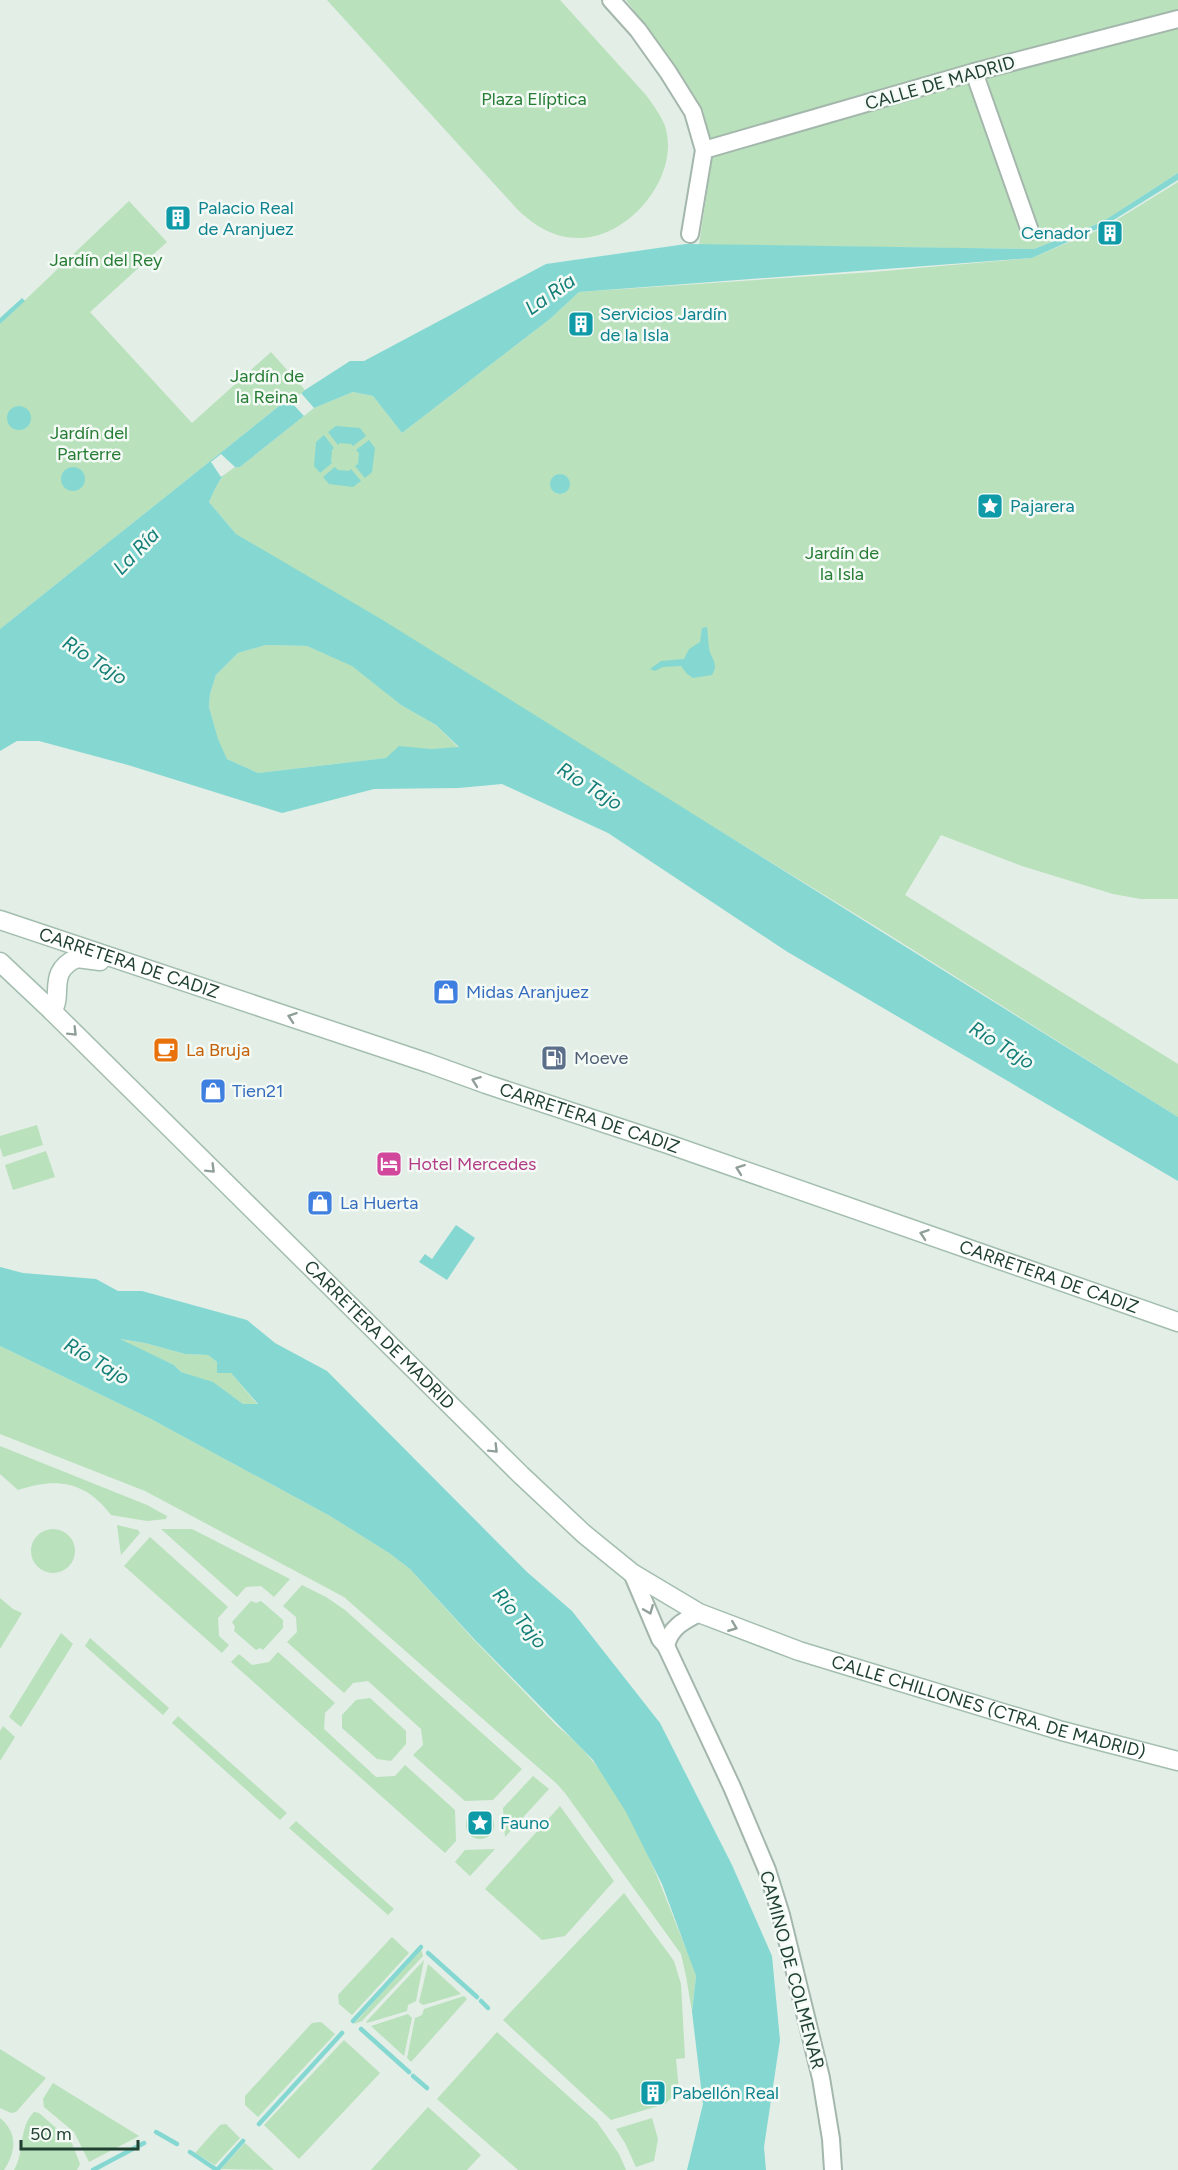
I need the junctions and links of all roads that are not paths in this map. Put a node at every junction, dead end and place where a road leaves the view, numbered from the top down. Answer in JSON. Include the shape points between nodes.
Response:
{"nodes":[{"id":1,"x":612,"y":0,"type":"edge"},
{"id":2,"x":1178,"y":19,"type":"edge"},
{"id":3,"x":974,"y":72,"type":"junction"},
{"id":4,"x":704,"y":150,"type":"junction"},
{"id":5,"x":1030,"y":231,"type":"dead end"},
{"id":6,"x":690,"y":234,"type":"dead end"},
{"id":7,"x":0,"y":920,"type":"edge"},
{"id":8,"x":118,"y":958,"type":"junction"},
{"id":9,"x":0,"y":963,"type":"edge"},
{"id":10,"x":52,"y":1011,"type":"junction"},
{"id":11,"x":1178,"y":1322,"type":"edge"},
{"id":12,"x":632,"y":1573,"type":"junction"},
{"id":13,"x":699,"y":1613,"type":"junction"},
{"id":14,"x":666,"y":1646,"type":"junction"},
{"id":15,"x":799,"y":1651,"type":"joint"},
{"id":16,"x":1178,"y":1761,"type":"edge"},
{"id":17,"x":833,"y":2170,"type":"edge"}],
"edges":[{"from":1,"to":4,"type":"street","via":[[638,30],[693,112]]},
{"from":2,"to":3,"type":"street","name":"CALLE DE MADRID"},
{"from":3,"to":4,"type":"street","name":"CALLE DE MADRID"},
{"from":3,"to":5,"type":"street"},
{"from":4,"to":6,"type":"street"},
{"from":7,"to":8,"type":"main road","name":"CARRETERA DE CADIZ"},
{"from":8,"to":10,"type":"main road","via":[[110,963],[73,960],[58,979]]},
{"from":11,"to":8,"type":"main road","name":"CARRETERA DE CADIZ","one_way":true},
{"from":9,"to":10,"type":"main road","name":"CARRETERA DE MADRID"},
{"from":10,"to":12,"type":"main road","name":"CARRETERA DE MADRID","one_way":true,"via":[[522,1476]]},
{"from":12,"to":13,"type":"main road","name":"CARRETERA DE MADRID"},
{"from":12,"to":14,"type":"street","name":"CAMINO DE COLMENAR","one_way":true},
{"from":13,"to":14,"type":"street","via":[[673,1628]]},
{"from":13,"to":15,"type":"main road","name":"CARRETERA DE MADRID","one_way":true},
{"from":14,"to":17,"type":"street","name":"CAMINO DE COLMENAR","via":[[770,1881],[821,2078]]},
{"from":15,"to":16,"type":"main road","name":"CALLE CHILLONES (CTRA. DE MADRID)","via":[[1062,1731]]}]}
